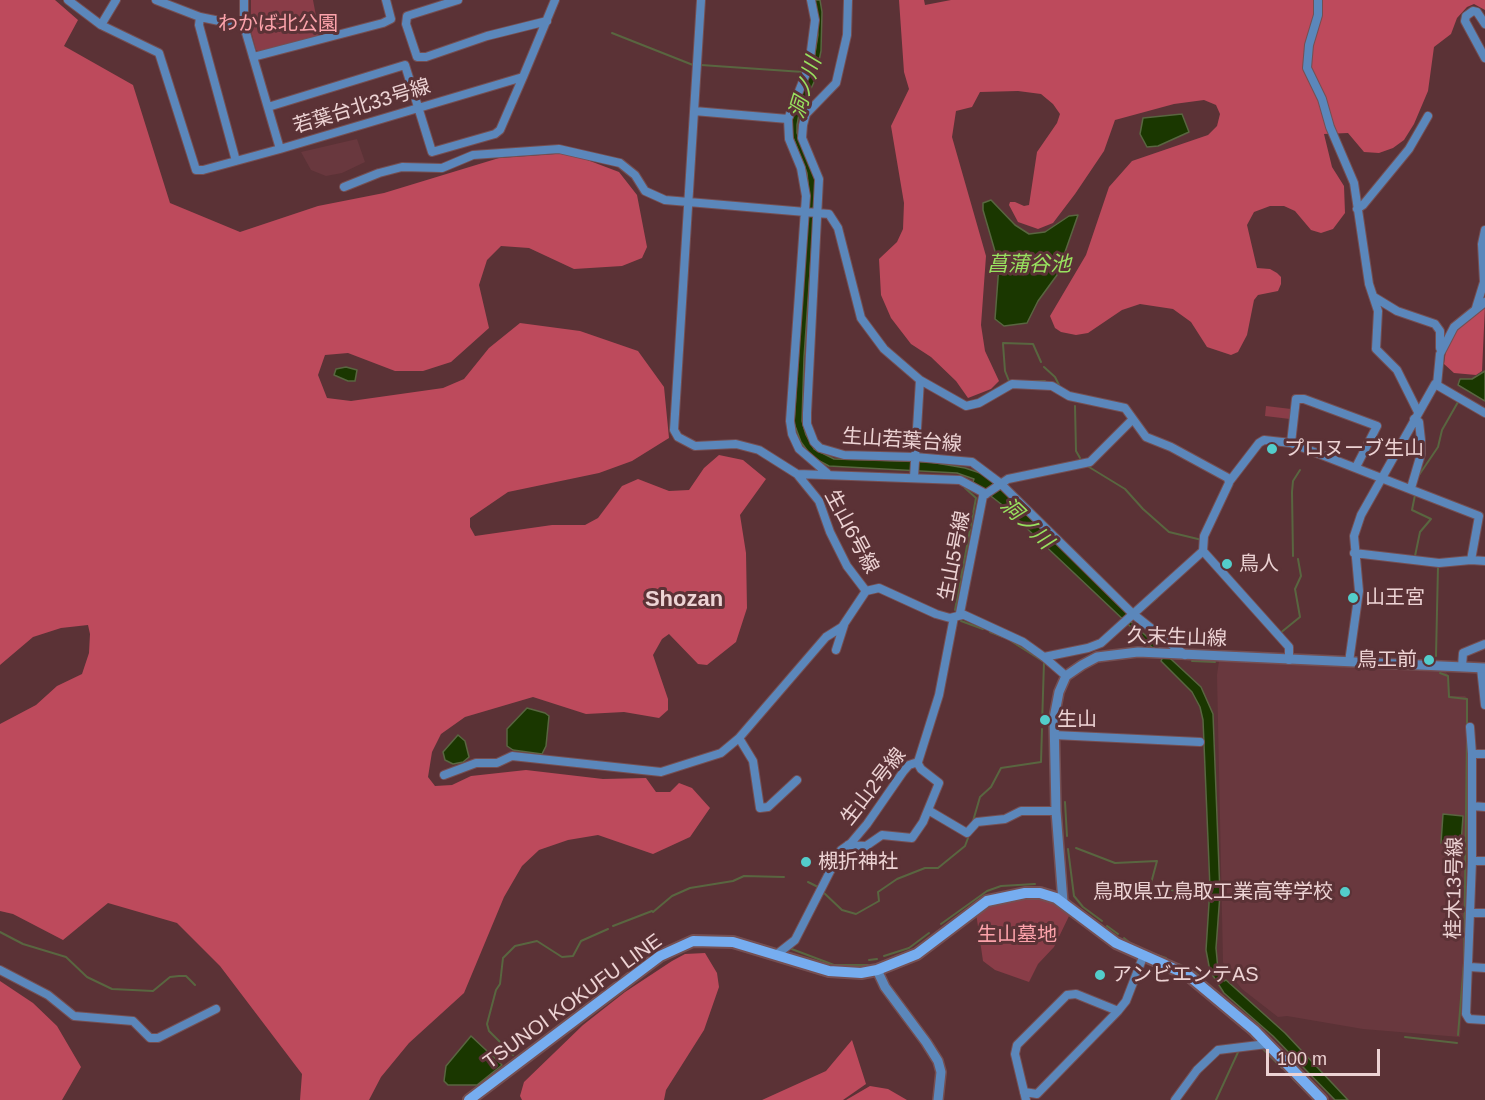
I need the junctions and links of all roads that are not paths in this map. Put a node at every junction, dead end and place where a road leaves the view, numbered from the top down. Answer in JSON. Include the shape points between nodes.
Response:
{"nodes":[{"id":1,"x":68,"y":0,"type":"edge"},
{"id":2,"x":116,"y":0,"type":"edge"},
{"id":3,"x":156,"y":0,"type":"edge"},
{"id":4,"x":244,"y":0,"type":"edge"},
{"id":5,"x":386,"y":0,"type":"edge"},
{"id":6,"x":458,"y":0,"type":"edge"},
{"id":7,"x":555,"y":0,"type":"edge"},
{"id":8,"x":701,"y":0,"type":"edge"},
{"id":9,"x":811,"y":0,"type":"edge"},
{"id":10,"x":848,"y":0,"type":"edge"},
{"id":11,"x":1318,"y":0,"type":"edge"},
{"id":12,"x":200,"y":17,"type":"junction"},
{"id":13,"x":547,"y":21,"type":"junction"},
{"id":14,"x":1485,"y":24,"type":"edge"},
{"id":15,"x":101,"y":25,"type":"junction"},
{"id":16,"x":244,"y":26,"type":"junction"},
{"id":17,"x":253,"y":57,"type":"junction"},
{"id":18,"x":1485,"y":58,"type":"edge"},
{"id":19,"x":523,"y":77,"type":"junction"},
{"id":20,"x":268,"y":107,"type":"junction"},
{"id":21,"x":418,"y":107,"type":"junction"},
{"id":22,"x":694,"y":111,"type":"junction"},
{"id":23,"x":1428,"y":116,"type":"dead end"},
{"id":24,"x":788,"y":119,"type":"junction"},
{"id":25,"x":280,"y":149,"type":"junction"},
{"id":26,"x":236,"y":161,"type":"junction"},
{"id":27,"x":344,"y":187,"type":"dead end"},
{"id":28,"x":688,"y":204,"type":"junction"},
{"id":29,"x":1357,"y":209,"type":"junction"},
{"id":30,"x":804,"y":211,"type":"junction"},
{"id":31,"x":818,"y":212,"type":"junction"},
{"id":32,"x":1485,"y":230,"type":"edge"},
{"id":33,"x":1373,"y":296,"type":"junction"},
{"id":34,"x":1485,"y":302,"type":"edge"},
{"id":35,"x":1476,"y":308,"type":"junction"},
{"id":36,"x":1441,"y":353,"type":"junction"},
{"id":37,"x":920,"y":380,"type":"junction"},
{"id":38,"x":1437,"y":385,"type":"junction"},
{"id":39,"x":1485,"y":413,"type":"edge"},
{"id":40,"x":1416,"y":415,"type":"junction"},
{"id":41,"x":1133,"y":419,"type":"junction"},
{"id":42,"x":1291,"y":443,"type":"junction"},
{"id":43,"x":915,"y":456,"type":"junction"},
{"id":44,"x":1356,"y":467,"type":"junction"},
{"id":45,"x":827,"y":473,"type":"junction"},
{"id":46,"x":797,"y":474,"type":"junction"},
{"id":47,"x":1383,"y":476,"type":"junction"},
{"id":48,"x":914,"y":477,"type":"junction"},
{"id":49,"x":1229,"y":482,"type":"junction"},
{"id":50,"x":1000,"y":483,"type":"junction"},
{"id":51,"x":1411,"y":488,"type":"junction"},
{"id":52,"x":986,"y":494,"type":"junction"},
{"id":53,"x":1203,"y":551,"type":"junction"},
{"id":54,"x":1354,"y":553,"type":"junction"},
{"id":55,"x":1471,"y":560,"type":"junction"},
{"id":56,"x":1485,"y":561,"type":"edge"},
{"id":57,"x":866,"y":591,"type":"junction"},
{"id":58,"x":1133,"y":614,"type":"junction"},
{"id":59,"x":958,"y":616,"type":"junction"},
{"id":60,"x":844,"y":624,"type":"junction"},
{"id":61,"x":1485,"y":644,"type":"edge"},
{"id":62,"x":836,"y":650,"type":"dead end"},
{"id":63,"x":1185,"y":655,"type":"junction"},
{"id":64,"x":1044,"y":657,"type":"junction"},
{"id":65,"x":1289,"y":660,"type":"junction"},
{"id":66,"x":1349,"y":662,"type":"junction"},
{"id":67,"x":1462,"y":667,"type":"junction"},
{"id":68,"x":1483,"y":668,"type":"edge"},
{"id":69,"x":1066,"y":676,"type":"junction"},
{"id":70,"x":1485,"y":705,"type":"edge"},
{"id":71,"x":1470,"y":727,"type":"dead end"},
{"id":72,"x":1054,"y":735,"type":"junction"},
{"id":73,"x":739,"y":738,"type":"junction"},
{"id":74,"x":1200,"y":742,"type":"dead end"},
{"id":75,"x":1472,"y":753,"type":"junction"},
{"id":76,"x":1485,"y":754,"type":"edge"},
{"id":77,"x":917,"y":762,"type":"junction"},
{"id":78,"x":444,"y":775,"type":"dead end"},
{"id":79,"x":797,"y":780,"type":"dead end"},
{"id":80,"x":1472,"y":806,"type":"junction"},
{"id":81,"x":1485,"y":807,"type":"edge"},
{"id":82,"x":928,"y":810,"type":"junction"},
{"id":83,"x":1056,"y":811,"type":"junction"},
{"id":84,"x":848,"y":845,"type":"junction"},
{"id":85,"x":1472,"y":861,"type":"junction"},
{"id":86,"x":1485,"y":861,"type":"edge"},
{"id":87,"x":1064,"y":902,"type":"junction"},
{"id":88,"x":1471,"y":913,"type":"junction"},
{"id":89,"x":1485,"y":913,"type":"edge"},
{"id":90,"x":776,"y":955,"type":"junction"},
{"id":91,"x":1143,"y":957,"type":"junction"},
{"id":92,"x":1470,"y":967,"type":"junction"},
{"id":93,"x":1485,"y":968,"type":"edge"},
{"id":94,"x":0,"y":970,"type":"edge"},
{"id":95,"x":878,"y":970,"type":"junction"},
{"id":96,"x":216,"y":1009,"type":"dead end"},
{"id":97,"x":1118,"y":1011,"type":"junction"},
{"id":98,"x":1485,"y":1020,"type":"edge"},
{"id":99,"x":1267,"y":1044,"type":"junction"},
{"id":100,"x":1025,"y":1096,"type":"edge"},
{"id":101,"x":939,"y":1099,"type":"edge"},
{"id":102,"x":469,"y":1100,"type":"edge"},
{"id":103,"x":1175,"y":1100,"type":"edge"},
{"id":104,"x":1322,"y":1100,"type":"edge"}],
"edges":[{"from":1,"to":15,"type":"street"},
{"from":2,"to":15,"type":"street"},
{"from":3,"to":12,"type":"street"},
{"from":4,"to":16,"type":"street","name":"若葉台北33号線"},
{"from":5,"to":17,"type":"street","via":[[391,19],[383,23]]},
{"from":6,"to":13,"type":"street","via":[[406,16],[417,57]]},
{"from":7,"to":13,"type":"street"},
{"from":8,"to":22,"type":"street"},
{"from":9,"to":24,"type":"street","via":[[814,20],[809,66]]},
{"from":10,"to":31,"type":"street","via":[[847,35],[836,83],[806,114],[803,125],[802,138],[819,179]]},
{"from":11,"to":29,"type":"street","via":[[1307,68],[1351,171]]},
{"from":12,"to":16,"type":"street"},
{"from":12,"to":26,"type":"street"},
{"from":13,"to":19,"type":"street"},
{"from":14,"to":18,"type":"street","via":[[1477,12],[1466,16]]},
{"from":15,"to":26,"type":"street","via":[[159,53],[196,170]]},
{"from":16,"to":17,"type":"street","name":"若葉台北33号線"},
{"from":17,"to":20,"type":"street","name":"若葉台北33号線"},
{"from":19,"to":21,"type":"street","name":"若葉台北33号線"},
{"from":19,"to":21,"type":"street","via":[[500,130],[473,141],[432,152]]},
{"from":20,"to":21,"type":"street","via":[[405,64]]},
{"from":20,"to":25,"type":"street","name":"若葉台北33号線"},
{"from":21,"to":25,"type":"street","name":"若葉台北33号線"},
{"from":22,"to":24,"type":"street"},
{"from":22,"to":28,"type":"street"},
{"from":23,"to":29,"type":"street","via":[[1409,148]]},
{"from":24,"to":30,"type":"street","via":[[789,139],[805,183]]},
{"from":25,"to":26,"type":"street"},
{"from":27,"to":28,"type":"street","via":[[402,167],[442,168],[473,154],[559,149],[620,163],[635,175],[645,191]]},
{"from":28,"to":30,"type":"street"},
{"from":28,"to":46,"type":"street","via":[[674,430],[694,446],[736,444],[759,450]]},
{"from":29,"to":33,"type":"street"},
{"from":30,"to":31,"type":"street"},
{"from":30,"to":45,"type":"street","via":[[790,420],[799,449]]},
{"from":31,"to":37,"type":"street","via":[[829,214],[838,228],[861,318],[884,349]]},
{"from":31,"to":43,"type":"street","name":"生山若葉台線","via":[[809,433],[820,448],[832,453]]},
{"from":32,"to":35,"type":"street","via":[[1484,282]]},
{"from":33,"to":36,"type":"street","via":[[1435,324],[1441,335]]},
{"from":33,"to":40,"type":"street","via":[[1378,311],[1376,349],[1397,370]]},
{"from":34,"to":35,"type":"street"},
{"from":35,"to":36,"type":"street","via":[[1454,327]]},
{"from":36,"to":38,"type":"street"},
{"from":37,"to":41,"type":"street","via":[[966,406],[1012,384],[1052,386],[1069,396],[1125,408]]},
{"from":37,"to":43,"type":"street"},
{"from":38,"to":39,"type":"street"},
{"from":38,"to":40,"type":"street"},
{"from":40,"to":47,"type":"street"},
{"from":40,"to":51,"type":"street","via":[[1421,454]]},
{"from":41,"to":49,"type":"street","via":[[1146,437],[1171,447]]},
{"from":41,"to":50,"type":"street","name":"生山5号線","via":[[1090,462]]},
{"from":42,"to":44,"type":"street"},
{"from":42,"to":44,"type":"street","via":[[1296,399],[1377,426]]},
{"from":42,"to":49,"type":"street","via":[[1263,440]]},
{"from":43,"to":48,"type":"street"},
{"from":43,"to":50,"type":"street","name":"生山若葉台線","via":[[972,462]]},
{"from":44,"to":47,"type":"street"},
{"from":45,"to":46,"type":"street","name":"生山6号線"},
{"from":45,"to":48,"type":"street","name":"生山6号線"},
{"from":46,"to":57,"type":"street","name":"生山6号線","via":[[819,501],[838,549]]},
{"from":47,"to":51,"type":"street"},
{"from":47,"to":54,"type":"street","via":[[1361,515],[1354,536]]},
{"from":48,"to":52,"type":"street","name":"生山6号線","via":[[960,480]]},
{"from":49,"to":53,"type":"street","via":[[1204,536]]},
{"from":50,"to":52,"type":"street","name":"生山5号線"},
{"from":50,"to":58,"type":"street","name":"生山若葉台線"},
{"from":51,"to":55,"type":"street","via":[[1479,516]]},
{"from":52,"to":59,"type":"street","name":"生山5号線"},
{"from":53,"to":58,"type":"street"},
{"from":53,"to":65,"type":"street","via":[[1289,647]]},
{"from":54,"to":55,"type":"street","via":[[1439,563]]},
{"from":54,"to":66,"type":"street","via":[[1358,599]]},
{"from":55,"to":56,"type":"street"},
{"from":57,"to":59,"type":"street","name":"生山6号線","via":[[879,588],[936,614]]},
{"from":57,"to":60,"type":"street"},
{"from":58,"to":63,"type":"street","name":"生山若葉台線"},
{"from":58,"to":64,"type":"street","via":[[1101,643]]},
{"from":59,"to":64,"type":"street","name":"生山5号線","via":[[1023,642]]},
{"from":59,"to":77,"type":"street","name":"生山2号線","via":[[939,695]]},
{"from":60,"to":62,"type":"street"},
{"from":60,"to":73,"type":"street","via":[[826,637]]},
{"from":61,"to":67,"type":"street","via":[[1463,653]]},
{"from":63,"to":65,"type":"street","name":"久末生山線"},
{"from":63,"to":69,"type":"street","name":"久末生山線","via":[[1138,652],[1097,657]]},
{"from":64,"to":69,"type":"street","name":"生山5号線"},
{"from":65,"to":66,"type":"street","name":"久末生山線"},
{"from":66,"to":67,"type":"street","name":"久末生山線"},
{"from":67,"to":68,"type":"street","name":"久末生山線"},
{"from":68,"to":70,"type":"street"},
{"from":69,"to":72,"type":"street","via":[[1059,692]]},
{"from":71,"to":75,"type":"street","name":"桂木13号線"},
{"from":72,"to":74,"type":"street"},
{"from":72,"to":83,"type":"street"},
{"from":73,"to":78,"type":"street","via":[[721,753],[661,772],[512,756]]},
{"from":73,"to":79,"type":"street","via":[[753,761],[760,808],[768,807]]},
{"from":75,"to":76,"type":"street"},
{"from":75,"to":80,"type":"street","name":"桂木13号線"},
{"from":77,"to":82,"type":"street","via":[[939,783]]},
{"from":77,"to":84,"type":"street","name":"生山2号線","via":[[909,765],[890,786],[867,824]]},
{"from":80,"to":81,"type":"street"},
{"from":80,"to":85,"type":"street","name":"桂木13号線"},
{"from":82,"to":83,"type":"street","via":[[967,834],[976,822],[1005,819],[1021,811]]},
{"from":82,"to":84,"type":"street","via":[[912,838],[882,835],[866,846]]},
{"from":83,"to":87,"type":"street"},
{"from":84,"to":90,"type":"street","name":"生山2号線","via":[[841,850],[795,940]]},
{"from":85,"to":86,"type":"street"},
{"from":85,"to":88,"type":"street","name":"桂木13号線"},
{"from":87,"to":91,"type":"main road","name":"TSUNOI KOKUFU LINE","via":[[1116,943]]},
{"from":87,"to":95,"type":"main road","name":"TSUNOI KOKUFU LINE","via":[[1025,892],[987,901],[917,954]]},
{"from":88,"to":89,"type":"street"},
{"from":88,"to":92,"type":"street","name":"桂木13号線"},
{"from":90,"to":95,"type":"main road","name":"TSUNOI KOKUFU LINE","via":[[829,971]]},
{"from":90,"to":102,"type":"main road","name":"TSUNOI KOKUFU LINE","via":[[720,940],[693,941],[675,948]]},
{"from":91,"to":97,"type":"street","via":[[1126,1001]]},
{"from":91,"to":99,"type":"main road","name":"TSUNOI KOKUFU LINE","via":[[1188,975]]},
{"from":92,"to":93,"type":"street"},
{"from":92,"to":98,"type":"street","name":"桂木13号線","via":[[1466,1014],[1469,1019]]},
{"from":94,"to":96,"type":"street","via":[[48,994],[74,1016],[133,1021],[150,1038],[158,1038]]},
{"from":95,"to":101,"type":"street","via":[[885,987],[938,1061]]},
{"from":97,"to":100,"type":"street","via":[[1037,1094]]},
{"from":97,"to":100,"type":"street","via":[[1076,994],[1067,995],[1015,1049]]},
{"from":99,"to":103,"type":"street","via":[[1218,1050]]},
{"from":99,"to":104,"type":"main road","name":"TSUNOI KOKUFU LINE"}]}
